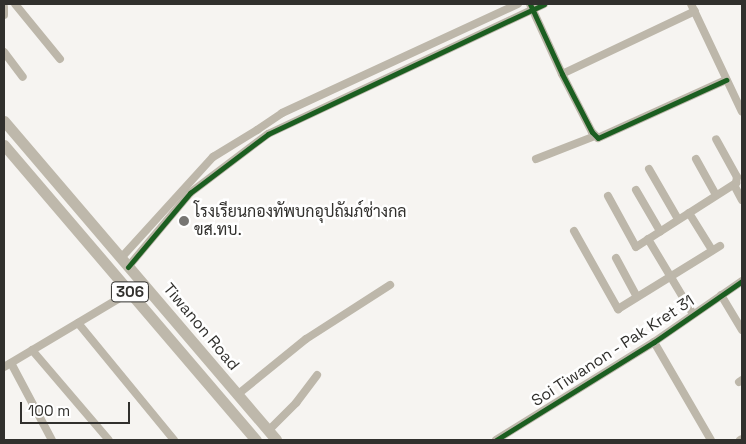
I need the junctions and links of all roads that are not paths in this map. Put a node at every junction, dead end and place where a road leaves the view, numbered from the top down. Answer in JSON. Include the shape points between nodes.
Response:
{"nodes":[{"id":1,"x":15,"y":4,"type":"edge"},
{"id":2,"x":518,"y":4,"type":"edge"},
{"id":3,"x":544,"y":4,"type":"edge"},
{"id":4,"x":532,"y":6,"type":"edge"},
{"id":5,"x":4,"y":7,"type":"edge"},
{"id":6,"x":693,"y":7,"type":"edge"},
{"id":7,"x":4,"y":15,"type":"edge"},
{"id":8,"x":4,"y":52,"type":"edge"},
{"id":9,"x":60,"y":59,"type":"dead end"},
{"id":10,"x":562,"y":74,"type":"junction"},
{"id":11,"x":24,"y":77,"type":"dead end"},
{"id":12,"x":726,"y":80,"type":"junction"},
{"id":13,"x":742,"y":112,"type":"edge"},
{"id":14,"x":4,"y":121,"type":"edge"},
{"id":15,"x":595,"y":136,"type":"junction"},
{"id":16,"x":716,"y":139,"type":"dead end"},
{"id":17,"x":5,"y":149,"type":"edge"},
{"id":18,"x":536,"y":159,"type":"dead end"},
{"id":19,"x":696,"y":159,"type":"dead end"},
{"id":20,"x":649,"y":169,"type":"dead end"},
{"id":21,"x":734,"y":185,"type":"junction"},
{"id":22,"x":636,"y":190,"type":"dead end"},
{"id":23,"x":716,"y":195,"type":"junction"},
{"id":24,"x":608,"y":196,"type":"dead end"},
{"id":25,"x":742,"y":200,"type":"edge"},
{"id":26,"x":689,"y":213,"type":"junction"},
{"id":27,"x":678,"y":219,"type":"junction"},
{"id":28,"x":574,"y":231,"type":"dead end"},
{"id":29,"x":660,"y":231,"type":"junction"},
{"id":30,"x":648,"y":239,"type":"junction"},
{"id":31,"x":720,"y":246,"type":"dead end"},
{"id":32,"x":712,"y":250,"type":"junction"},
{"id":33,"x":616,"y":258,"type":"dead end"},
{"id":34,"x":126,"y":265,"type":"junction"},
{"id":35,"x":669,"y":277,"type":"junction"},
{"id":36,"x":119,"y":279,"type":"junction"},
{"id":37,"x":742,"y":281,"type":"edge"},
{"id":38,"x":390,"y":285,"type":"dead end"},
{"id":39,"x":130,"y":292,"type":"junction"},
{"id":40,"x":721,"y":295,"type":"junction"},
{"id":41,"x":637,"y":297,"type":"junction"},
{"id":42,"x":693,"y":314,"type":"junction"},
{"id":43,"x":78,"y":323,"type":"junction"},
{"id":44,"x":742,"y":330,"type":"edge"},
{"id":45,"x":654,"y":342,"type":"junction"},
{"id":46,"x":32,"y":350,"type":"junction"},
{"id":47,"x":11,"y":363,"type":"junction"},
{"id":48,"x":4,"y":367,"type":"edge"},
{"id":49,"x":317,"y":375,"type":"dead end"},
{"id":50,"x":237,"y":395,"type":"junction"},
{"id":51,"x":268,"y":431,"type":"junction"},
{"id":52,"x":52,"y":440,"type":"edge"},
{"id":53,"x":109,"y":440,"type":"edge"},
{"id":54,"x":174,"y":440,"type":"edge"},
{"id":55,"x":256,"y":440,"type":"edge"},
{"id":56,"x":276,"y":440,"type":"edge"},
{"id":57,"x":496,"y":440,"type":"edge"},
{"id":58,"x":711,"y":440,"type":"edge"}],
"edges":[{"from":1,"to":9,"type":"street"},
{"from":2,"to":34,"type":"street","via":[[282,113],[249,134],[213,158]]},
{"from":3,"to":4,"type":"street"},
{"from":4,"to":10,"type":"street"},
{"from":4,"to":34,"type":"street","via":[[268,134],[190,194]]},
{"from":5,"to":7,"type":"street"},
{"from":6,"to":10,"type":"street"},
{"from":6,"to":12,"type":"street"},
{"from":8,"to":11,"type":"street"},
{"from":10,"to":15,"type":"street"},
{"from":12,"to":13,"type":"street"},
{"from":12,"to":15,"type":"street","via":[[606,137]]},
{"from":14,"to":34,"type":"main road","name":"Tiwanon Road","number":"306"},
{"from":15,"to":18,"type":"street"},
{"from":16,"to":21,"type":"street","via":[[737,177]]},
{"from":17,"to":36,"type":"main road","name":"Tiwanon Road","number":"306"},
{"from":19,"to":23,"type":"street"},
{"from":20,"to":27,"type":"street"},
{"from":21,"to":23,"type":"street"},
{"from":21,"to":25,"type":"street"},
{"from":22,"to":29,"type":"street"},
{"from":23,"to":26,"type":"street"},
{"from":24,"to":30,"type":"street","via":[[636,247]]},
{"from":26,"to":27,"type":"street"},
{"from":26,"to":32,"type":"street"},
{"from":27,"to":29,"type":"street"},
{"from":28,"to":41,"type":"street","via":[[618,309]]},
{"from":29,"to":30,"type":"street"},
{"from":30,"to":35,"type":"street"},
{"from":31,"to":32,"type":"street"},
{"from":32,"to":35,"type":"street"},
{"from":33,"to":41,"type":"street"},
{"from":34,"to":36,"type":"main road"},
{"from":34,"to":50,"type":"main road","name":"Tiwanon Road","number":"306"},
{"from":35,"to":41,"type":"street"},
{"from":35,"to":42,"type":"street"},
{"from":36,"to":39,"type":"main road","name":"Tiwanon Road","number":"306"},
{"from":37,"to":40,"type":"street","name":"Soi Tiwanon - Pak Kret 31"},
{"from":38,"to":50,"type":"street","via":[[306,339]]},
{"from":39,"to":43,"type":"street"},
{"from":39,"to":55,"type":"main road","name":"Tiwanon Road","number":"306"},
{"from":40,"to":42,"type":"street","name":"Soi Tiwanon - Pak Kret 31"},
{"from":40,"to":44,"type":"street"},
{"from":42,"to":45,"type":"street","name":"Soi Tiwanon - Pak Kret 31"},
{"from":43,"to":46,"type":"street"},
{"from":43,"to":54,"type":"street"},
{"from":45,"to":57,"type":"street","name":"Soi Tiwanon - Pak Kret 31"},
{"from":45,"to":58,"type":"street"},
{"from":46,"to":47,"type":"street"},
{"from":46,"to":53,"type":"street"},
{"from":47,"to":48,"type":"street"},
{"from":47,"to":52,"type":"street"},
{"from":49,"to":51,"type":"street","via":[[296,403]]},
{"from":50,"to":51,"type":"main road","name":"Tiwanon Road","number":"306"},
{"from":51,"to":56,"type":"main road","name":"Tiwanon Road","number":"306"}]}
